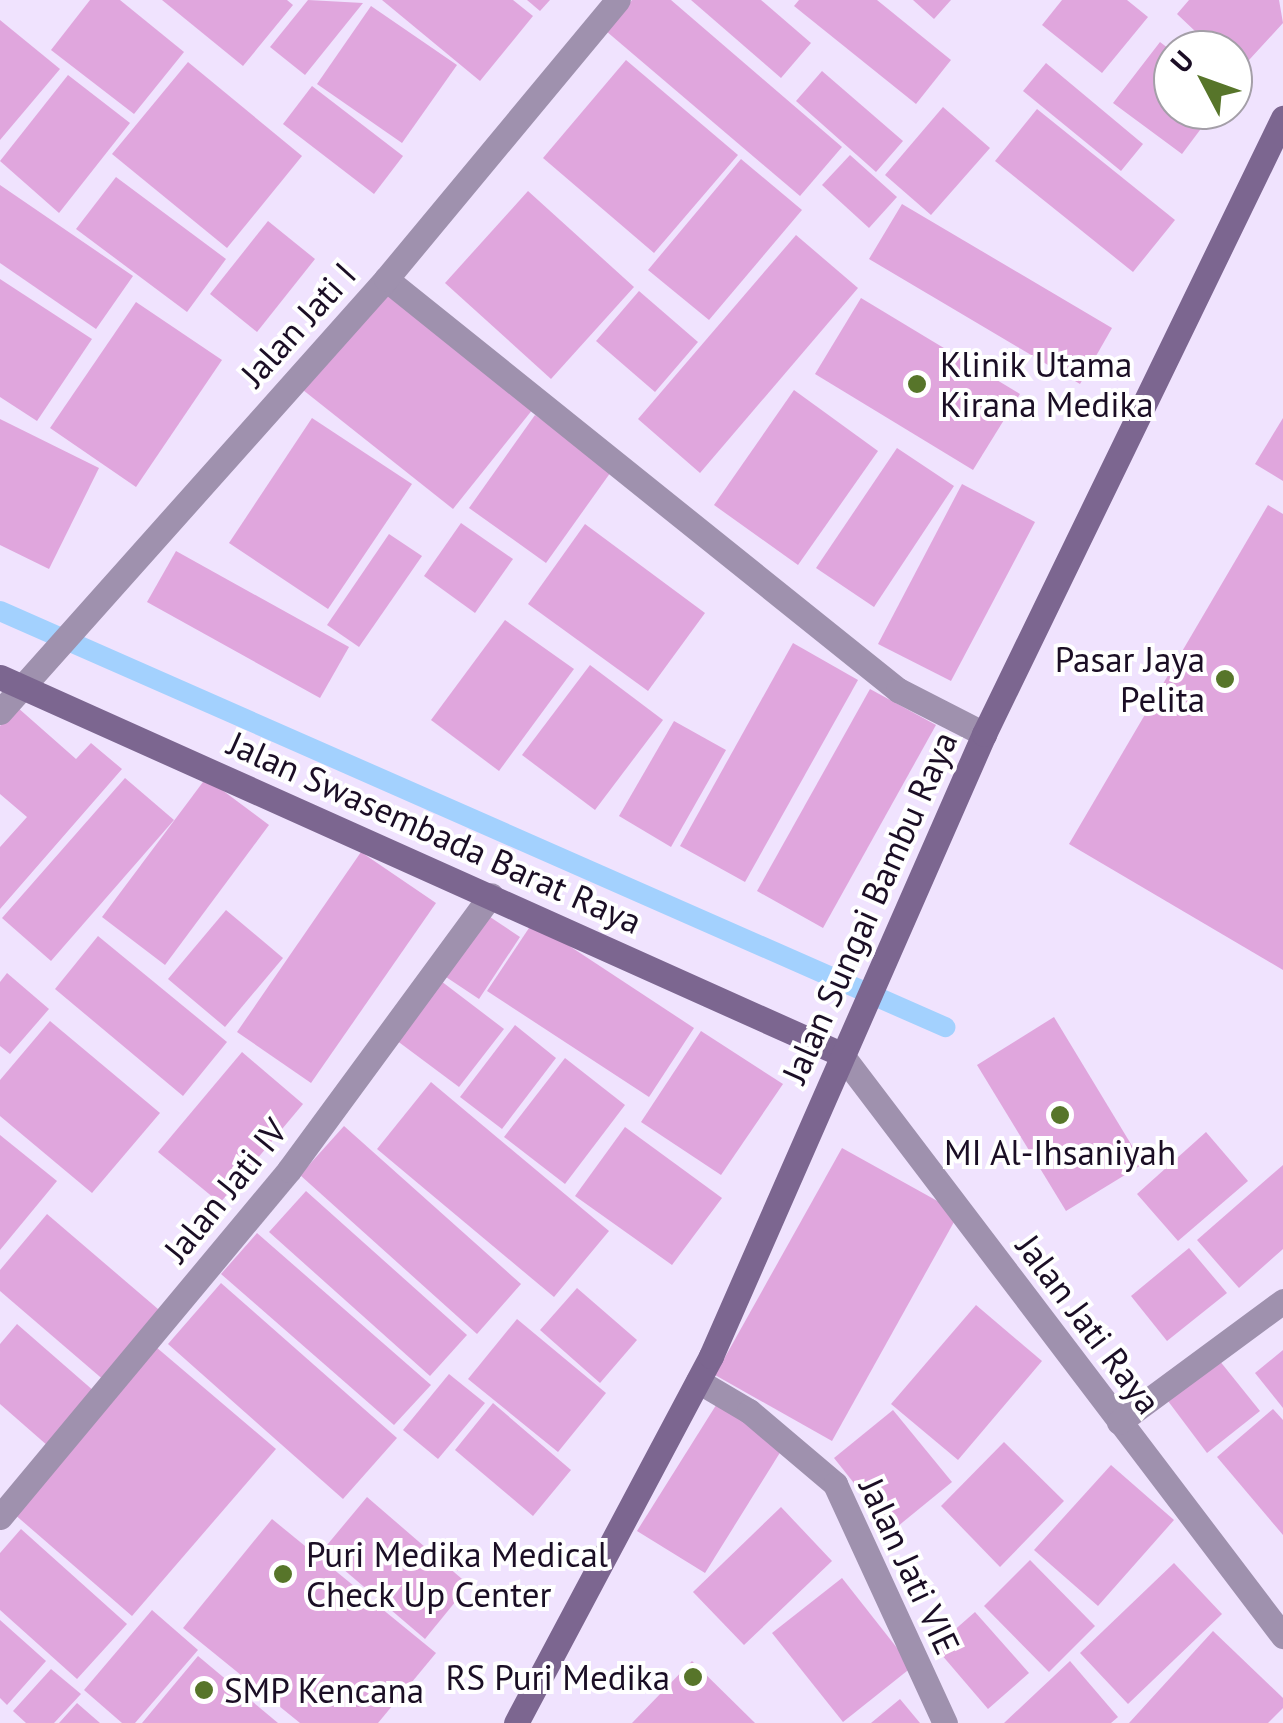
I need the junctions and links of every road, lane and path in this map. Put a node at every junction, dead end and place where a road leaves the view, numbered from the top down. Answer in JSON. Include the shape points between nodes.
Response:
{"nodes":[{"id":1,"x":618,"y":0,"type":"edge"},
{"id":2,"x":1283,"y":118,"type":"edge"},
{"id":3,"x":386,"y":280,"type":"junction"},
{"id":4,"x":19,"y":678,"type":"edge"},
{"id":5,"x":0,"y":712,"type":"edge"},
{"id":6,"x":984,"y":734,"type":"junction"},
{"id":7,"x":491,"y":895,"type":"junction"},
{"id":8,"x":844,"y":1048,"type":"junction"},
{"id":9,"x":1283,"y":1300,"type":"edge"},
{"id":10,"x":698,"y":1381,"type":"junction"},
{"id":11,"x":1119,"y":1422,"type":"junction"},
{"id":12,"x":0,"y":1517,"type":"edge"},
{"id":13,"x":1283,"y":1636,"type":"edge"},
{"id":14,"x":516,"y":1723,"type":"edge"},
{"id":15,"x":945,"y":1723,"type":"edge"}],
"edges":[{"from":1,"to":3,"type":"street","name":"Jalan Jati I"},
{"from":2,"to":6,"type":"street","name":"Jalan Sungai Bambu Raya"},
{"from":3,"to":4,"type":"street","name":"Jalan Jati I"},
{"from":3,"to":6,"type":"street","via":[[898,690]]},
{"from":4,"to":5,"type":"street","name":"Jalan Jati I"},
{"from":4,"to":7,"type":"street","name":"Jalan Swasembada Barat Raya"},
{"from":6,"to":8,"type":"street","name":"Jalan Sungai Bambu Raya"},
{"from":7,"to":8,"type":"street","name":"Jalan Swasembada Barat Raya"},
{"from":7,"to":12,"type":"street","name":"Jalan Jati IV","via":[[289,1170]]},
{"from":8,"to":10,"type":"street","name":"Jalan Sungai Bambu Raya"},
{"from":8,"to":11,"type":"street","name":"Jalan Jati Raya"},
{"from":9,"to":11,"type":"street"},
{"from":10,"to":14,"type":"street","name":"Jalan Sungai Bambu Raya"},
{"from":10,"to":15,"type":"street","name":"Jalan Jati VIE","via":[[796,1446],[835,1484]]},
{"from":11,"to":13,"type":"street","name":"Jalan Jati Raya"}]}
